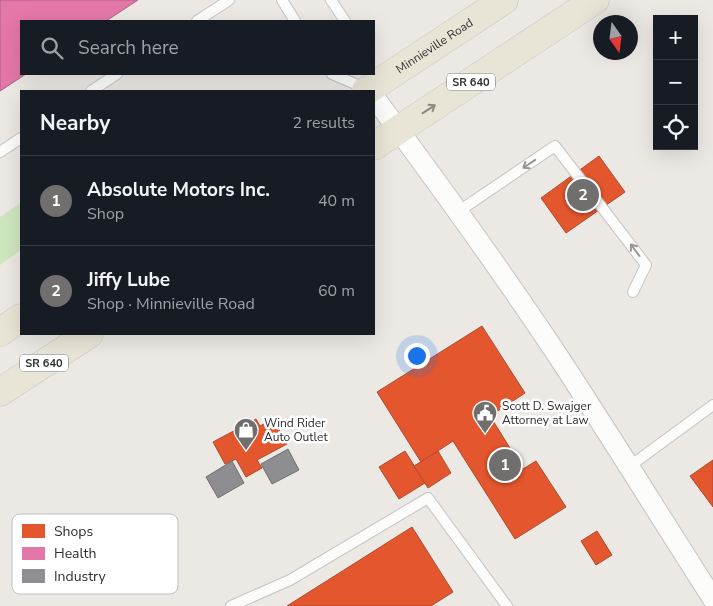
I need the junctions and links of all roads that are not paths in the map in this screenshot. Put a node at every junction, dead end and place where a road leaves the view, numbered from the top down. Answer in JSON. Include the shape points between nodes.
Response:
{"nodes":[{"id":1,"x":229,"y":0,"type":"edge"},
{"id":2,"x":282,"y":0,"type":"edge"},
{"id":3,"x":331,"y":0,"type":"edge"},
{"id":4,"x":504,"y":0,"type":"edge"},
{"id":5,"x":595,"y":0,"type":"edge"},
{"id":6,"x":199,"y":20,"type":"edge"},
{"id":7,"x":294,"y":20,"type":"edge"},
{"id":8,"x":344,"y":20,"type":"edge"},
{"id":9,"x":116,"y":75,"type":"edge"},
{"id":10,"x":334,"y":75,"type":"edge"},
{"id":11,"x":369,"y":89,"type":"edge"},
{"id":12,"x":93,"y":90,"type":"edge"},
{"id":13,"x":375,"y":97,"type":"edge"},
{"id":14,"x":398,"y":130,"type":"junction"},
{"id":15,"x":20,"y":139,"type":"edge"},
{"id":16,"x":375,"y":145,"type":"edge"},
{"id":17,"x":0,"y":152,"type":"edge"},
{"id":18,"x":459,"y":211,"type":"junction"},
{"id":19,"x":634,"y":292,"type":"dead end"},
{"id":20,"x":20,"y":319,"type":"edge"},
{"id":21,"x":0,"y":332,"type":"edge"},
{"id":22,"x":87,"y":335,"type":"edge"},
{"id":23,"x":0,"y":392,"type":"edge"},
{"id":24,"x":713,"y":406,"type":"edge"},
{"id":25,"x":630,"y":466,"type":"junction"},
{"id":26,"x":713,"y":599,"type":"edge"},
{"id":27,"x":231,"y":606,"type":"edge"},
{"id":28,"x":507,"y":606,"type":"edge"}],
"edges":[{"from":1,"to":6,"type":"lane"},
{"from":2,"to":7,"type":"lane"},
{"from":3,"to":8,"type":"lane"},
{"from":4,"to":11,"type":"main road","name":"Minnieville Road"},
{"from":14,"to":5,"type":"main road","number":"SR 640","one_way":true},
{"from":9,"to":12,"type":"lane"},
{"from":10,"to":11,"type":"lane"},
{"from":13,"to":14,"type":"street"},
{"from":14,"to":16,"type":"main road","number":"SR 640"},
{"from":14,"to":18,"type":"street"},
{"from":15,"to":17,"type":"lane"},
{"from":19,"to":18,"type":"lane","one_way":true,"via":[[646,265],[555,146]]},
{"from":18,"to":25,"type":"street"},
{"from":20,"to":21,"type":"main road"},
{"from":22,"to":23,"type":"main road","number":"SR 640"},
{"from":24,"to":25,"type":"lane"},
{"from":25,"to":26,"type":"street"},
{"from":27,"to":28,"type":"lane","via":[[290,580],[428,498]]}]}
